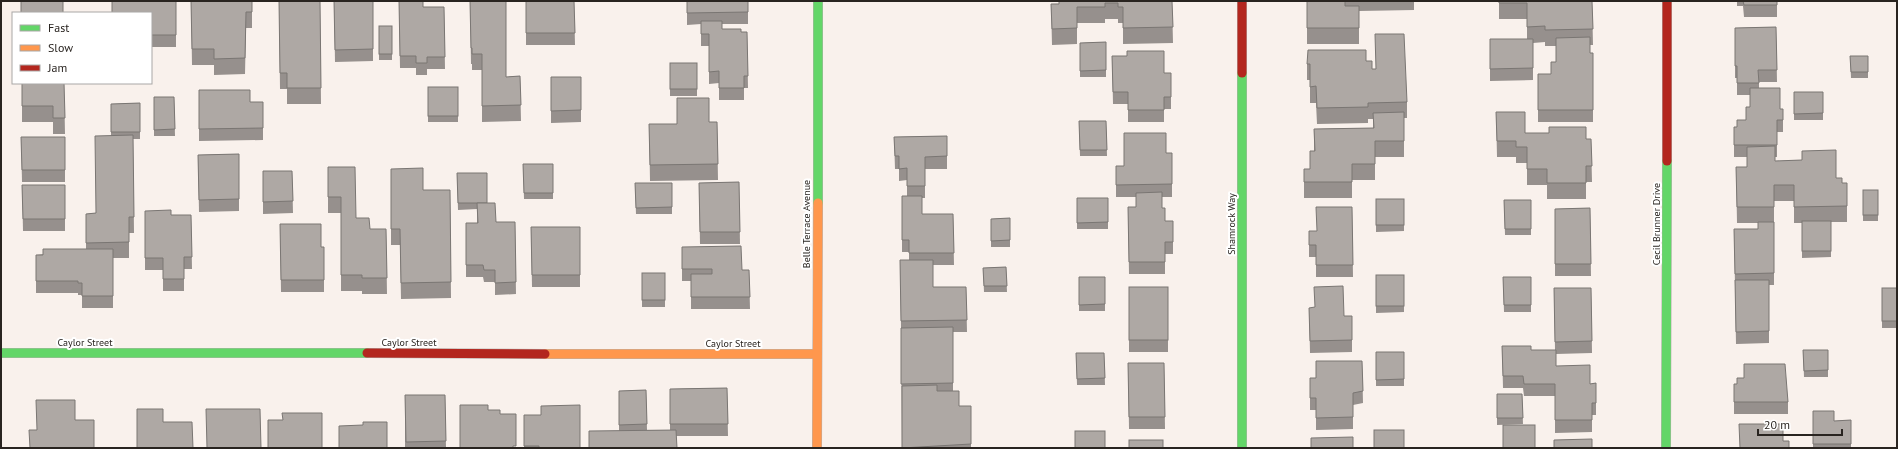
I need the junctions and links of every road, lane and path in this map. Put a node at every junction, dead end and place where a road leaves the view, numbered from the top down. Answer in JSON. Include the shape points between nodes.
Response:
{"nodes":[{"id":1,"x":818,"y":1,"type":"edge"},
{"id":2,"x":1242,"y":1,"type":"edge"},
{"id":3,"x":1667,"y":1,"type":"edge"},
{"id":4,"x":1,"y":353,"type":"edge"},
{"id":5,"x":817,"y":354,"type":"junction"},
{"id":6,"x":817,"y":448,"type":"edge"},
{"id":7,"x":1242,"y":448,"type":"edge"},
{"id":8,"x":1666,"y":448,"type":"edge"}],
"edges":[{"from":1,"to":5,"type":"street","name":"Belle Terrace Avenue"},
{"from":2,"to":7,"type":"street","name":"Shamrock Way"},
{"from":3,"to":8,"type":"street","name":"Cecil Brunner Drive"},
{"from":4,"to":5,"type":"street","name":"Caylor Street"},
{"from":5,"to":6,"type":"street","name":"Belle Terrace Avenue"}]}
